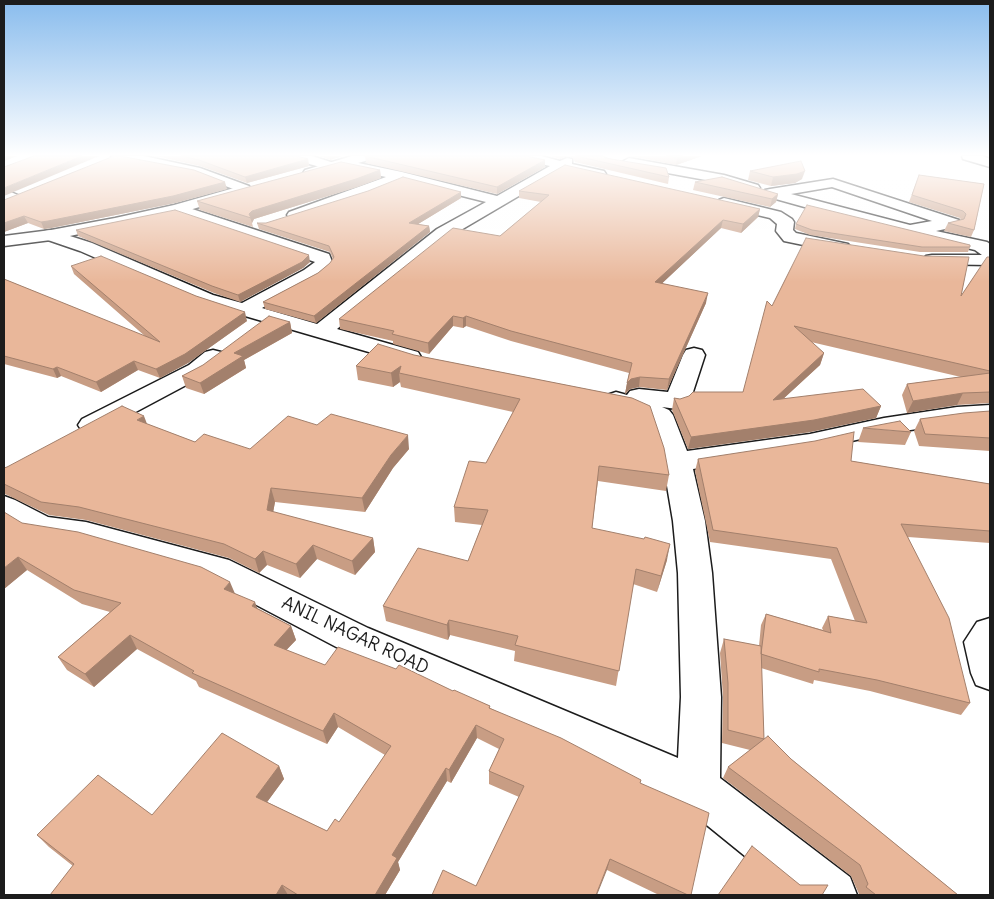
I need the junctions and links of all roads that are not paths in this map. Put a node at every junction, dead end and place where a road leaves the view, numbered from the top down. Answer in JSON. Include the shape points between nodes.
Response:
{"nodes":[{"id":1,"x":214,"y":198,"type":"edge"},
{"id":2,"x":344,"y":198,"type":"edge"},
{"id":3,"x":488,"y":198,"type":"edge"},
{"id":4,"x":500,"y":198,"type":"edge"},
{"id":5,"x":789,"y":198,"type":"edge"},
{"id":6,"x":878,"y":198,"type":"edge"},
{"id":7,"x":496,"y":200,"type":"junction"},
{"id":8,"x":713,"y":201,"type":"edge"},
{"id":9,"x":177,"y":209,"type":"junction"},
{"id":10,"x":269,"y":222,"type":"edge"},
{"id":11,"x":910,"y":230,"type":"junction"},
{"id":12,"x":52,"y":235,"type":"junction"},
{"id":13,"x":4,"y":241,"type":"edge"},
{"id":14,"x":855,"y":250,"type":"edge"},
{"id":15,"x":990,"y":252,"type":"edge"},
{"id":16,"x":920,"y":259,"type":"edge"},
{"id":17,"x":990,"y":260,"type":"edge"},
{"id":18,"x":245,"y":328,"type":"junction"},
{"id":19,"x":320,"y":332,"type":"junction"},
{"id":20,"x":694,"y":355,"type":"dead end"},
{"id":21,"x":437,"y":364,"type":"edge"},
{"id":22,"x":588,"y":394,"type":"edge"},
{"id":23,"x":637,"y":404,"type":"junction"},
{"id":24,"x":990,"y":414,"type":"edge"},
{"id":25,"x":68,"y":437,"type":"edge"},
{"id":26,"x":677,"y":462,"type":"junction"},
{"id":27,"x":4,"y":508,"type":"edge"},
{"id":28,"x":990,"y":633,"type":"edge"},
{"id":29,"x":990,"y":673,"type":"edge"},
{"id":30,"x":698,"y":790,"type":"junction"},
{"id":31,"x":832,"y":895,"type":"edge"}],
"edges":[{"from":1,"to":9,"type":"street"},
{"from":2,"to":10,"type":"street"},
{"from":3,"to":7,"type":"street"},
{"from":4,"to":7,"type":"street"},
{"from":5,"to":11,"type":"street"},
{"from":6,"to":11,"type":"street","via":[[953,223]]},
{"from":7,"to":19,"type":"street","via":[[443,233]]},
{"from":8,"to":14,"type":"street","via":[[775,215],[786,222],[784,231],[790,237]]},
{"from":9,"to":12,"type":"street"},
{"from":9,"to":18,"type":"street","via":[[323,258],[324,264]]},
{"from":11,"to":15,"type":"street","via":[[981,246]]},
{"from":12,"to":13,"type":"street"},
{"from":12,"to":18,"type":"street","via":[[206,299]]},
{"from":16,"to":17,"type":"street"},
{"from":18,"to":19,"type":"street"},
{"from":18,"to":25,"type":"street","via":[[197,370]]},
{"from":19,"to":21,"type":"street"},
{"from":20,"to":23,"type":"street","via":[[677,401],[639,396]]},
{"from":22,"to":23,"type":"street"},
{"from":23,"to":26,"type":"street","via":[[660,415]]},
{"from":24,"to":26,"type":"street","via":[[957,415],[884,426],[810,442]]},
{"from":26,"to":30,"type":"street","via":[[696,573],[701,697]]},
{"from":27,"to":30,"type":"street","name":"ANIL NAGAR ROAD","via":[[42,527],[95,535],[217,569],[355,638]]},
{"from":28,"to":29,"type":"street","via":[[983,642]]},
{"from":30,"to":31,"type":"street","name":"ANIL NAGAR ROAD"}]}
